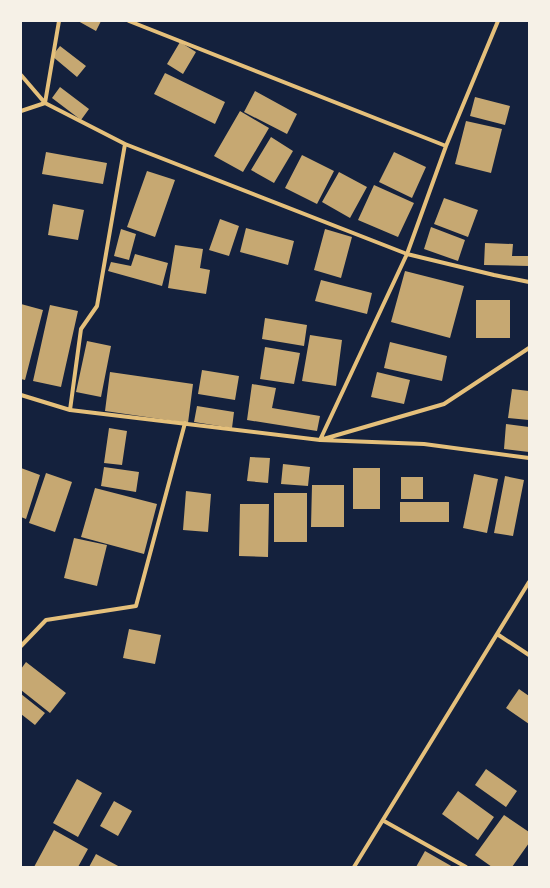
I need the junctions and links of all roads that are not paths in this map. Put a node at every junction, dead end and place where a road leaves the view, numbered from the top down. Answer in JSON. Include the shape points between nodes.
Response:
{"nodes":[{"id":1,"x":59,"y":21,"type":"edge"},
{"id":2,"x":129,"y":21,"type":"edge"},
{"id":3,"x":498,"y":21,"type":"edge"},
{"id":4,"x":21,"y":75,"type":"edge"},
{"id":5,"x":45,"y":103,"type":"junction"},
{"id":6,"x":21,"y":111,"type":"edge"},
{"id":7,"x":125,"y":144,"type":"junction"},
{"id":8,"x":446,"y":146,"type":"junction"},
{"id":9,"x":408,"y":254,"type":"junction"},
{"id":10,"x":529,"y":282,"type":"edge"},
{"id":11,"x":529,"y":348,"type":"edge"},
{"id":12,"x":21,"y":395,"type":"edge"},
{"id":13,"x":70,"y":410,"type":"junction"},
{"id":14,"x":185,"y":423,"type":"junction"},
{"id":15,"x":320,"y":440,"type":"junction"},
{"id":16,"x":529,"y":458,"type":"edge"},
{"id":17,"x":529,"y":582,"type":"edge"},
{"id":18,"x":497,"y":634,"type":"junction"},
{"id":19,"x":21,"y":646,"type":"edge"},
{"id":20,"x":529,"y":655,"type":"edge"},
{"id":21,"x":384,"y":822,"type":"junction"},
{"id":22,"x":354,"y":867,"type":"edge"},
{"id":23,"x":466,"y":867,"type":"edge"}],
"edges":[{"from":1,"to":5,"type":"street"},
{"from":2,"to":8,"type":"street"},
{"from":3,"to":8,"type":"street"},
{"from":4,"to":5,"type":"street"},
{"from":5,"to":6,"type":"street"},
{"from":5,"to":7,"type":"street"},
{"from":7,"to":9,"type":"street"},
{"from":7,"to":13,"type":"street","via":[[96,306],[81,329]]},
{"from":8,"to":9,"type":"street"},
{"from":9,"to":10,"type":"street"},
{"from":9,"to":15,"type":"street"},
{"from":11,"to":15,"type":"street","via":[[444,404]]},
{"from":12,"to":13,"type":"street"},
{"from":13,"to":14,"type":"street"},
{"from":14,"to":15,"type":"street"},
{"from":14,"to":19,"type":"street","via":[[136,606],[46,620]]},
{"from":15,"to":16,"type":"street","via":[[424,444]]},
{"from":17,"to":18,"type":"street"},
{"from":18,"to":20,"type":"street"},
{"from":18,"to":21,"type":"street"},
{"from":21,"to":22,"type":"street"},
{"from":21,"to":23,"type":"street"}]}
